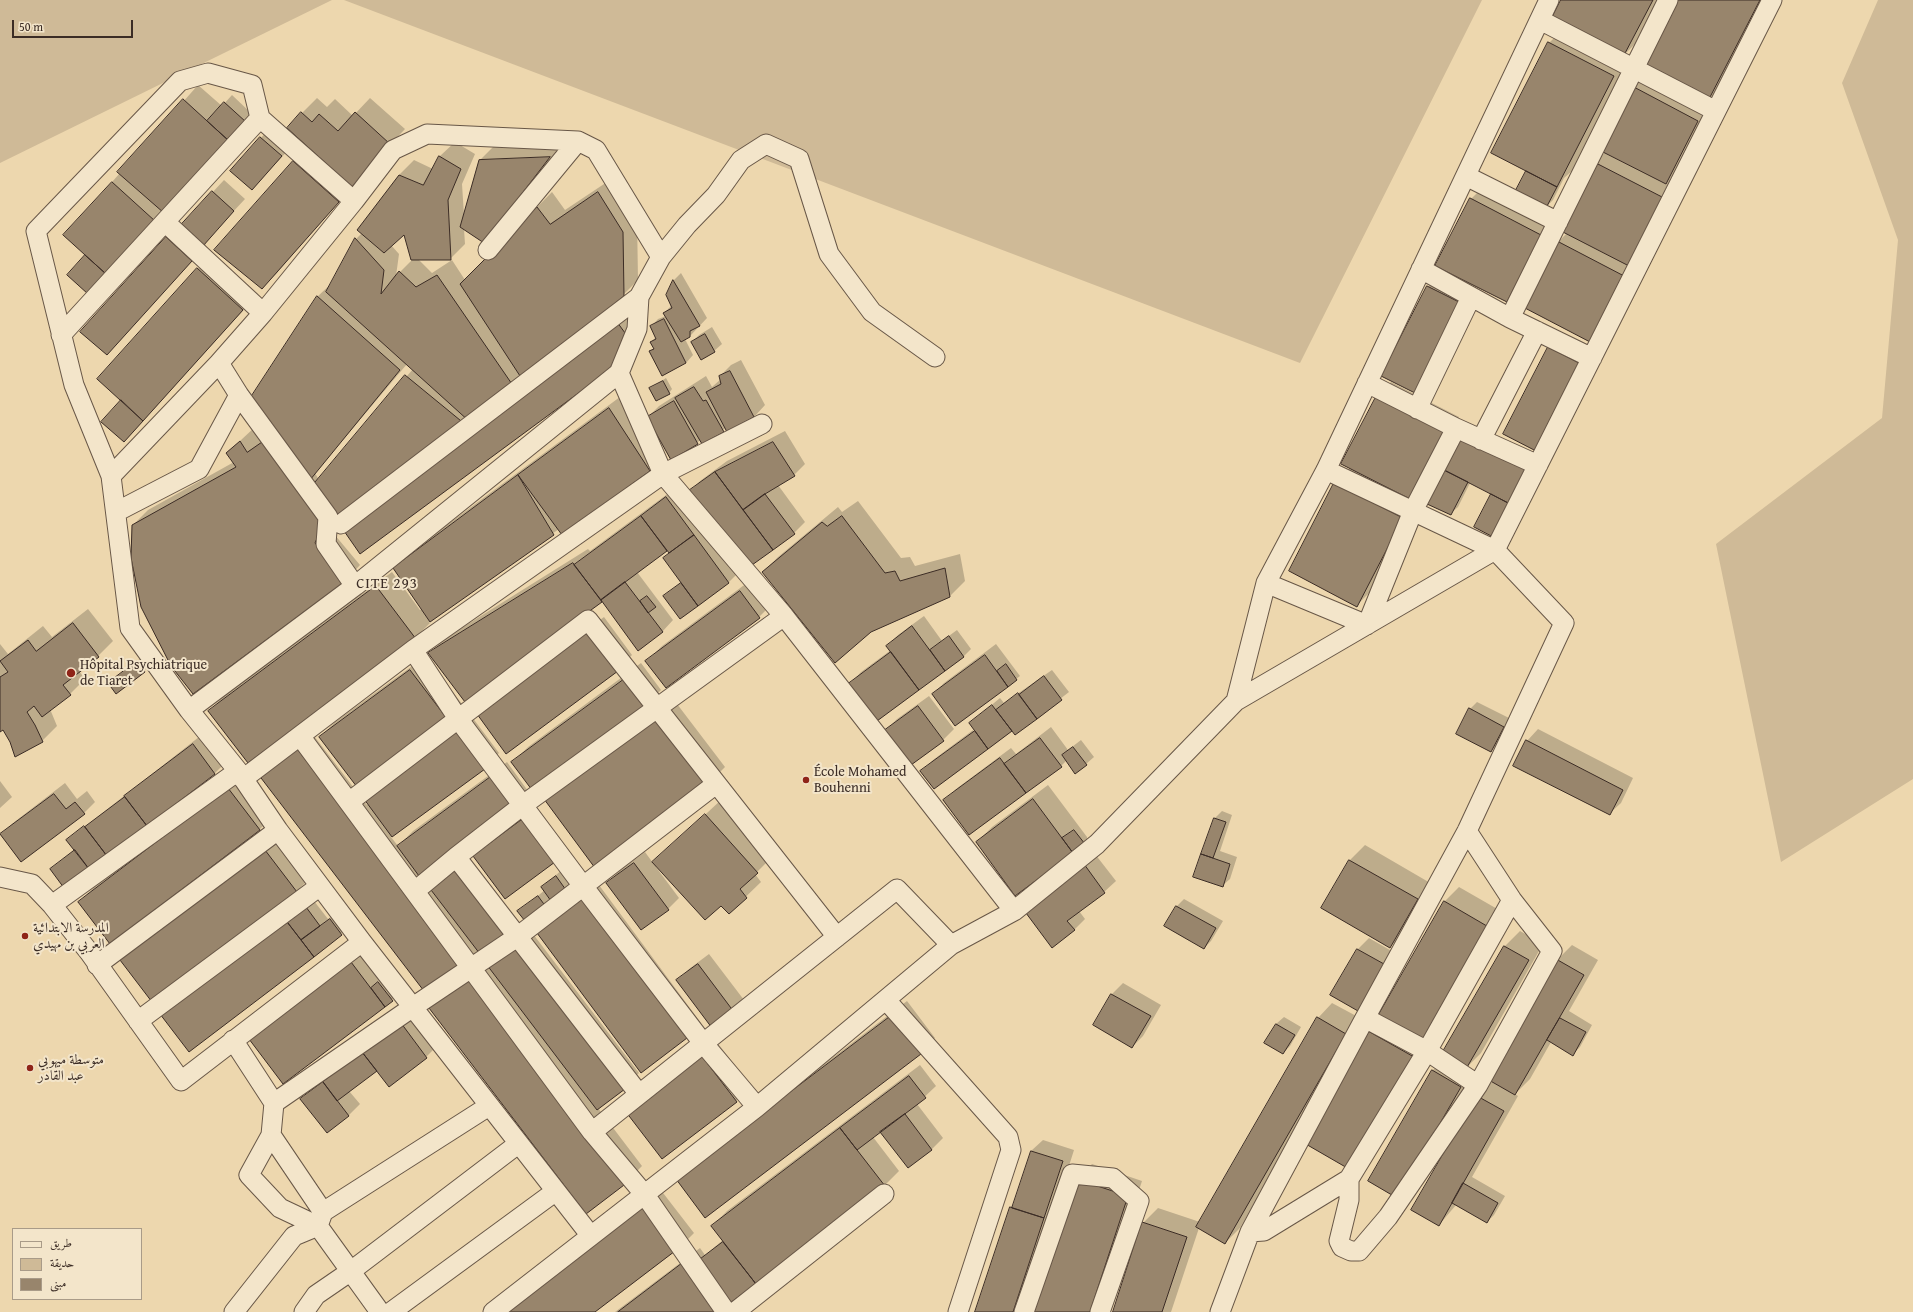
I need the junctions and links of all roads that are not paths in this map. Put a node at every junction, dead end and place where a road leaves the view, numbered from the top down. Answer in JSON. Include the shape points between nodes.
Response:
{"nodes":[{"id":1,"x":1549,"y":0,"type":"edge"},
{"id":2,"x":1668,"y":0,"type":"edge"},
{"id":3,"x":1772,"y":0,"type":"edge"},
{"id":4,"x":1540,"y":20,"type":"junction"},
{"id":5,"x":1634,"y":69,"type":"junction"},
{"id":6,"x":1716,"y":111,"type":"junction"},
{"id":7,"x":260,"y":118,"type":"junction"},
{"id":8,"x":578,"y":141,"type":"junction"},
{"id":9,"x":1466,"y":176,"type":"junction"},
{"id":10,"x":354,"y":201,"type":"junction"},
{"id":11,"x":165,"y":222,"type":"junction"},
{"id":12,"x":1558,"y":222,"type":"junction"},
{"id":13,"x":488,"y":250,"type":"dead end"},
{"id":14,"x":661,"y":257,"type":"junction"},
{"id":15,"x":1421,"y":269,"type":"junction"},
{"id":16,"x":640,"y":297,"type":"junction"},
{"id":17,"x":1471,"y":297,"type":"junction"},
{"id":18,"x":263,"y":313,"type":"junction"},
{"id":19,"x":1510,"y":318,"type":"junction"},
{"id":20,"x":1537,"y":331,"type":"junction"},
{"id":21,"x":61,"y":335,"type":"junction"},
{"id":22,"x":935,"y":356,"type":"dead end"},
{"id":23,"x":1592,"y":358,"type":"junction"},
{"id":24,"x":219,"y":363,"type":"junction"},
{"id":25,"x":619,"y":373,"type":"junction"},
{"id":26,"x":1367,"y":383,"type":"junction"},
{"id":27,"x":239,"y":395,"type":"junction"},
{"id":28,"x":1417,"y":409,"type":"junction"},
{"id":29,"x":762,"y":424,"type":"dead end"},
{"id":30,"x":1456,"y":428,"type":"junction"},
{"id":31,"x":1481,"y":440,"type":"junction"},
{"id":32,"x":1538,"y":465,"type":"junction"},
{"id":33,"x":1326,"y":470,"type":"junction"},
{"id":34,"x":663,"y":474,"type":"junction"},
{"id":35,"x":111,"y":476,"type":"junction"},
{"id":36,"x":1413,"y":511,"type":"junction"},
{"id":37,"x":116,"y":512,"type":"junction"},
{"id":38,"x":341,"y":524,"type":"dead end"},
{"id":39,"x":1496,"y":550,"type":"junction"},
{"id":40,"x":1266,"y":583,"type":"junction"},
{"id":41,"x":355,"y":586,"type":"junction"},
{"id":42,"x":784,"y":616,"type":"junction"},
{"id":43,"x":1367,"y":624,"type":"junction"},
{"id":44,"x":414,"y":650,"type":"junction"},
{"id":45,"x":1236,"y":701,"type":"junction"},
{"id":46,"x":658,"y":709,"type":"junction"},
{"id":47,"x":189,"y":710,"type":"junction"},
{"id":48,"x":459,"y":720,"type":"junction"},
{"id":49,"x":300,"y":736,"type":"junction"},
{"id":50,"x":241,"y":775,"type":"junction"},
{"id":51,"x":716,"y":784,"type":"junction"},
{"id":52,"x":349,"y":802,"type":"junction"},
{"id":53,"x":524,"y":805,"type":"junction"},
{"id":54,"x":278,"y":830,"type":"junction"},
{"id":55,"x":1467,"y":831,"type":"junction"},
{"id":56,"x":456,"y":857,"type":"junction"},
{"id":57,"x":0,"y":877,"type":"edge"},
{"id":58,"x":320,"y":886,"type":"junction"},
{"id":59,"x":583,"y":886,"type":"junction"},
{"id":60,"x":415,"y":891,"type":"junction"},
{"id":61,"x":1512,"y":900,"type":"junction"},
{"id":62,"x":52,"y":905,"type":"junction"},
{"id":63,"x":1014,"y":911,"type":"junction"},
{"id":64,"x":517,"y":937,"type":"junction"},
{"id":65,"x":837,"y":937,"type":"junction"},
{"id":66,"x":362,"y":942,"type":"junction"},
{"id":67,"x":951,"y":945,"type":"junction"},
{"id":68,"x":97,"y":965,"type":"junction"},
{"id":69,"x":471,"y":969,"type":"junction"},
{"id":70,"x":886,"y":1000,"type":"junction"},
{"id":71,"x":413,"y":1007,"type":"junction"},
{"id":72,"x":1365,"y":1018,"type":"junction"},
{"id":73,"x":138,"y":1021,"type":"junction"},
{"id":74,"x":233,"y":1040,"type":"junction"},
{"id":75,"x":703,"y":1043,"type":"junction"},
{"id":76,"x":1427,"y":1051,"type":"junction"},
{"id":77,"x":1478,"y":1084,"type":"junction"},
{"id":78,"x":639,"y":1094,"type":"junction"},
{"id":79,"x":274,"y":1103,"type":"junction"},
{"id":80,"x":489,"y":1106,"type":"junction"},
{"id":81,"x":758,"y":1107,"type":"junction"},
{"id":82,"x":592,"y":1132,"type":"junction"},
{"id":83,"x":271,"y":1135,"type":"junction"},
{"id":84,"x":518,"y":1144,"type":"junction"},
{"id":85,"x":1349,"y":1179,"type":"junction"},
{"id":86,"x":556,"y":1191,"type":"junction"},
{"id":87,"x":884,"y":1194,"type":"dead end"},
{"id":88,"x":645,"y":1195,"type":"junction"},
{"id":89,"x":321,"y":1219,"type":"junction"},
{"id":90,"x":1250,"y":1232,"type":"junction"},
{"id":91,"x":592,"y":1236,"type":"junction"},
{"id":92,"x":351,"y":1271,"type":"junction"},
{"id":93,"x":234,"y":1312,"type":"edge"},
{"id":94,"x":304,"y":1312,"type":"edge"},
{"id":95,"x":380,"y":1312,"type":"edge"},
{"id":96,"x":391,"y":1312,"type":"edge"},
{"id":97,"x":493,"y":1312,"type":"edge"},
{"id":98,"x":726,"y":1312,"type":"edge"},
{"id":99,"x":735,"y":1312,"type":"edge"},
{"id":100,"x":958,"y":1312,"type":"edge"},
{"id":101,"x":1024,"y":1312,"type":"edge"},
{"id":102,"x":1100,"y":1312,"type":"edge"},
{"id":103,"x":1220,"y":1312,"type":"edge"}],
"edges":[{"from":1,"to":4,"type":"street"},
{"from":2,"to":5,"type":"street"},
{"from":3,"to":6,"type":"street"},
{"from":4,"to":5,"type":"street"},
{"from":4,"to":9,"type":"street"},
{"from":5,"to":6,"type":"street"},
{"from":5,"to":12,"type":"street"},
{"from":6,"to":23,"type":"street"},
{"from":7,"to":10,"type":"street"},
{"from":7,"to":11,"type":"street"},
{"from":7,"to":21,"type":"street","via":[[252,85],[208,73],[180,81],[36,231]]},
{"from":8,"to":10,"type":"street","via":[[427,134],[394,150]]},
{"from":8,"to":13,"type":"street"},
{"from":8,"to":14,"type":"street","via":[[596,150]]},
{"from":9,"to":12,"type":"street"},
{"from":9,"to":15,"type":"street"},
{"from":10,"to":18,"type":"street"},
{"from":11,"to":18,"type":"street"},
{"from":11,"to":21,"type":"street"},
{"from":12,"to":19,"type":"street"},
{"from":14,"to":16,"type":"street"},
{"from":14,"to":22,"type":"street","via":[[716,195],[741,160],[766,144],[799,159],[829,254],[872,312]]},
{"from":15,"to":17,"type":"street"},
{"from":15,"to":26,"type":"street"},
{"from":16,"to":25,"type":"street","via":[[637,329]]},
{"from":16,"to":38,"type":"street"},
{"from":17,"to":19,"type":"street"},
{"from":17,"to":28,"type":"street"},
{"from":18,"to":24,"type":"street"},
{"from":19,"to":20,"type":"street"},
{"from":20,"to":23,"type":"street"},
{"from":20,"to":31,"type":"street"},
{"from":21,"to":35,"type":"street","via":[[74,385]]},
{"from":23,"to":32,"type":"street"},
{"from":24,"to":27,"type":"street"},
{"from":24,"to":35,"type":"street"},
{"from":25,"to":34,"type":"street"},
{"from":25,"to":41,"type":"street"},
{"from":26,"to":28,"type":"street"},
{"from":26,"to":33,"type":"street"},
{"from":27,"to":37,"type":"street","via":[[199,469]]},
{"from":27,"to":41,"type":"street","via":[[328,517],[326,544]]},
{"from":28,"to":30,"type":"street"},
{"from":29,"to":34,"type":"street"},
{"from":30,"to":31,"type":"street"},
{"from":30,"to":36,"type":"street"},
{"from":31,"to":32,"type":"street"},
{"from":32,"to":39,"type":"street"},
{"from":33,"to":36,"type":"street"},
{"from":33,"to":40,"type":"street"},
{"from":34,"to":42,"type":"street"},
{"from":34,"to":44,"type":"street"},
{"from":35,"to":37,"type":"street"},
{"from":36,"to":39,"type":"street"},
{"from":36,"to":43,"type":"street"},
{"from":37,"to":47,"type":"street","via":[[130,628]]},
{"from":39,"to":43,"type":"street"},
{"from":39,"to":55,"type":"street","via":[[1564,623]]},
{"from":40,"to":43,"type":"street"},
{"from":40,"to":45,"type":"street"},
{"from":41,"to":47,"type":"street"},
{"from":42,"to":46,"type":"street"},
{"from":42,"to":63,"type":"street"},
{"from":43,"to":45,"type":"street"},
{"from":44,"to":48,"type":"street"},
{"from":44,"to":49,"type":"street"},
{"from":45,"to":63,"type":"street","via":[[1097,844]]},
{"from":46,"to":48,"type":"street","via":[[588,620]]},
{"from":46,"to":51,"type":"street"},
{"from":46,"to":53,"type":"street"},
{"from":47,"to":50,"type":"street"},
{"from":48,"to":52,"type":"street"},
{"from":48,"to":53,"type":"street"},
{"from":49,"to":50,"type":"street"},
{"from":49,"to":52,"type":"street"},
{"from":50,"to":54,"type":"street"},
{"from":50,"to":62,"type":"street"},
{"from":51,"to":59,"type":"street"},
{"from":51,"to":65,"type":"street"},
{"from":52,"to":60,"type":"street"},
{"from":53,"to":56,"type":"street"},
{"from":53,"to":59,"type":"street"},
{"from":54,"to":58,"type":"street"},
{"from":54,"to":68,"type":"street"},
{"from":55,"to":61,"type":"street"},
{"from":55,"to":72,"type":"street"},
{"from":56,"to":60,"type":"street"},
{"from":56,"to":64,"type":"street"},
{"from":57,"to":62,"type":"street","via":[[32,884]]},
{"from":58,"to":66,"type":"street"},
{"from":58,"to":73,"type":"street"},
{"from":59,"to":64,"type":"street"},
{"from":59,"to":75,"type":"street"},
{"from":60,"to":69,"type":"street"},
{"from":61,"to":76,"type":"street"},
{"from":61,"to":77,"type":"street","via":[[1552,951]]},
{"from":62,"to":68,"type":"street"},
{"from":63,"to":67,"type":"street"},
{"from":64,"to":69,"type":"street"},
{"from":64,"to":78,"type":"street"},
{"from":65,"to":67,"type":"street","via":[[897,889]]},
{"from":65,"to":75,"type":"street"},
{"from":66,"to":71,"type":"street"},
{"from":66,"to":74,"type":"street"},
{"from":67,"to":70,"type":"street"},
{"from":68,"to":73,"type":"street"},
{"from":69,"to":71,"type":"street"},
{"from":69,"to":82,"type":"street"},
{"from":70,"to":81,"type":"street"},
{"from":70,"to":100,"type":"street","via":[[1008,1137],[1011,1150]]},
{"from":71,"to":79,"type":"street"},
{"from":71,"to":80,"type":"street"},
{"from":72,"to":76,"type":"street"},
{"from":72,"to":90,"type":"street"},
{"from":73,"to":74,"type":"street","via":[[181,1081]]},
{"from":74,"to":79,"type":"street"},
{"from":75,"to":78,"type":"street"},
{"from":75,"to":81,"type":"street"},
{"from":76,"to":77,"type":"street"},
{"from":76,"to":85,"type":"street"},
{"from":77,"to":85,"type":"street","via":[[1388,1217],[1359,1251],[1342,1247],[1339,1240],[1349,1200]]},
{"from":78,"to":82,"type":"street"},
{"from":79,"to":83,"type":"street"},
{"from":80,"to":84,"type":"street"},
{"from":80,"to":89,"type":"street"},
{"from":81,"to":88,"type":"street"},
{"from":82,"to":88,"type":"street"},
{"from":83,"to":89,"type":"street"},
{"from":83,"to":89,"type":"street","via":[[249,1175],[280,1208]]},
{"from":84,"to":86,"type":"street"},
{"from":84,"to":92,"type":"street"},
{"from":85,"to":90,"type":"street","via":[[1264,1231]]},
{"from":86,"to":91,"type":"street"},
{"from":86,"to":96,"type":"street"},
{"from":87,"to":99,"type":"street"},
{"from":88,"to":91,"type":"street"},
{"from":88,"to":98,"type":"street"},
{"from":89,"to":92,"type":"street"},
{"from":89,"to":93,"type":"street","via":[[294,1236]]},
{"from":90,"to":103,"type":"street"},
{"from":91,"to":97,"type":"street"},
{"from":92,"to":94,"type":"street","via":[[316,1295]]},
{"from":92,"to":95,"type":"street"},
{"from":101,"to":102,"type":"street","via":[[1072,1174],[1113,1178],[1139,1201]]}]}
